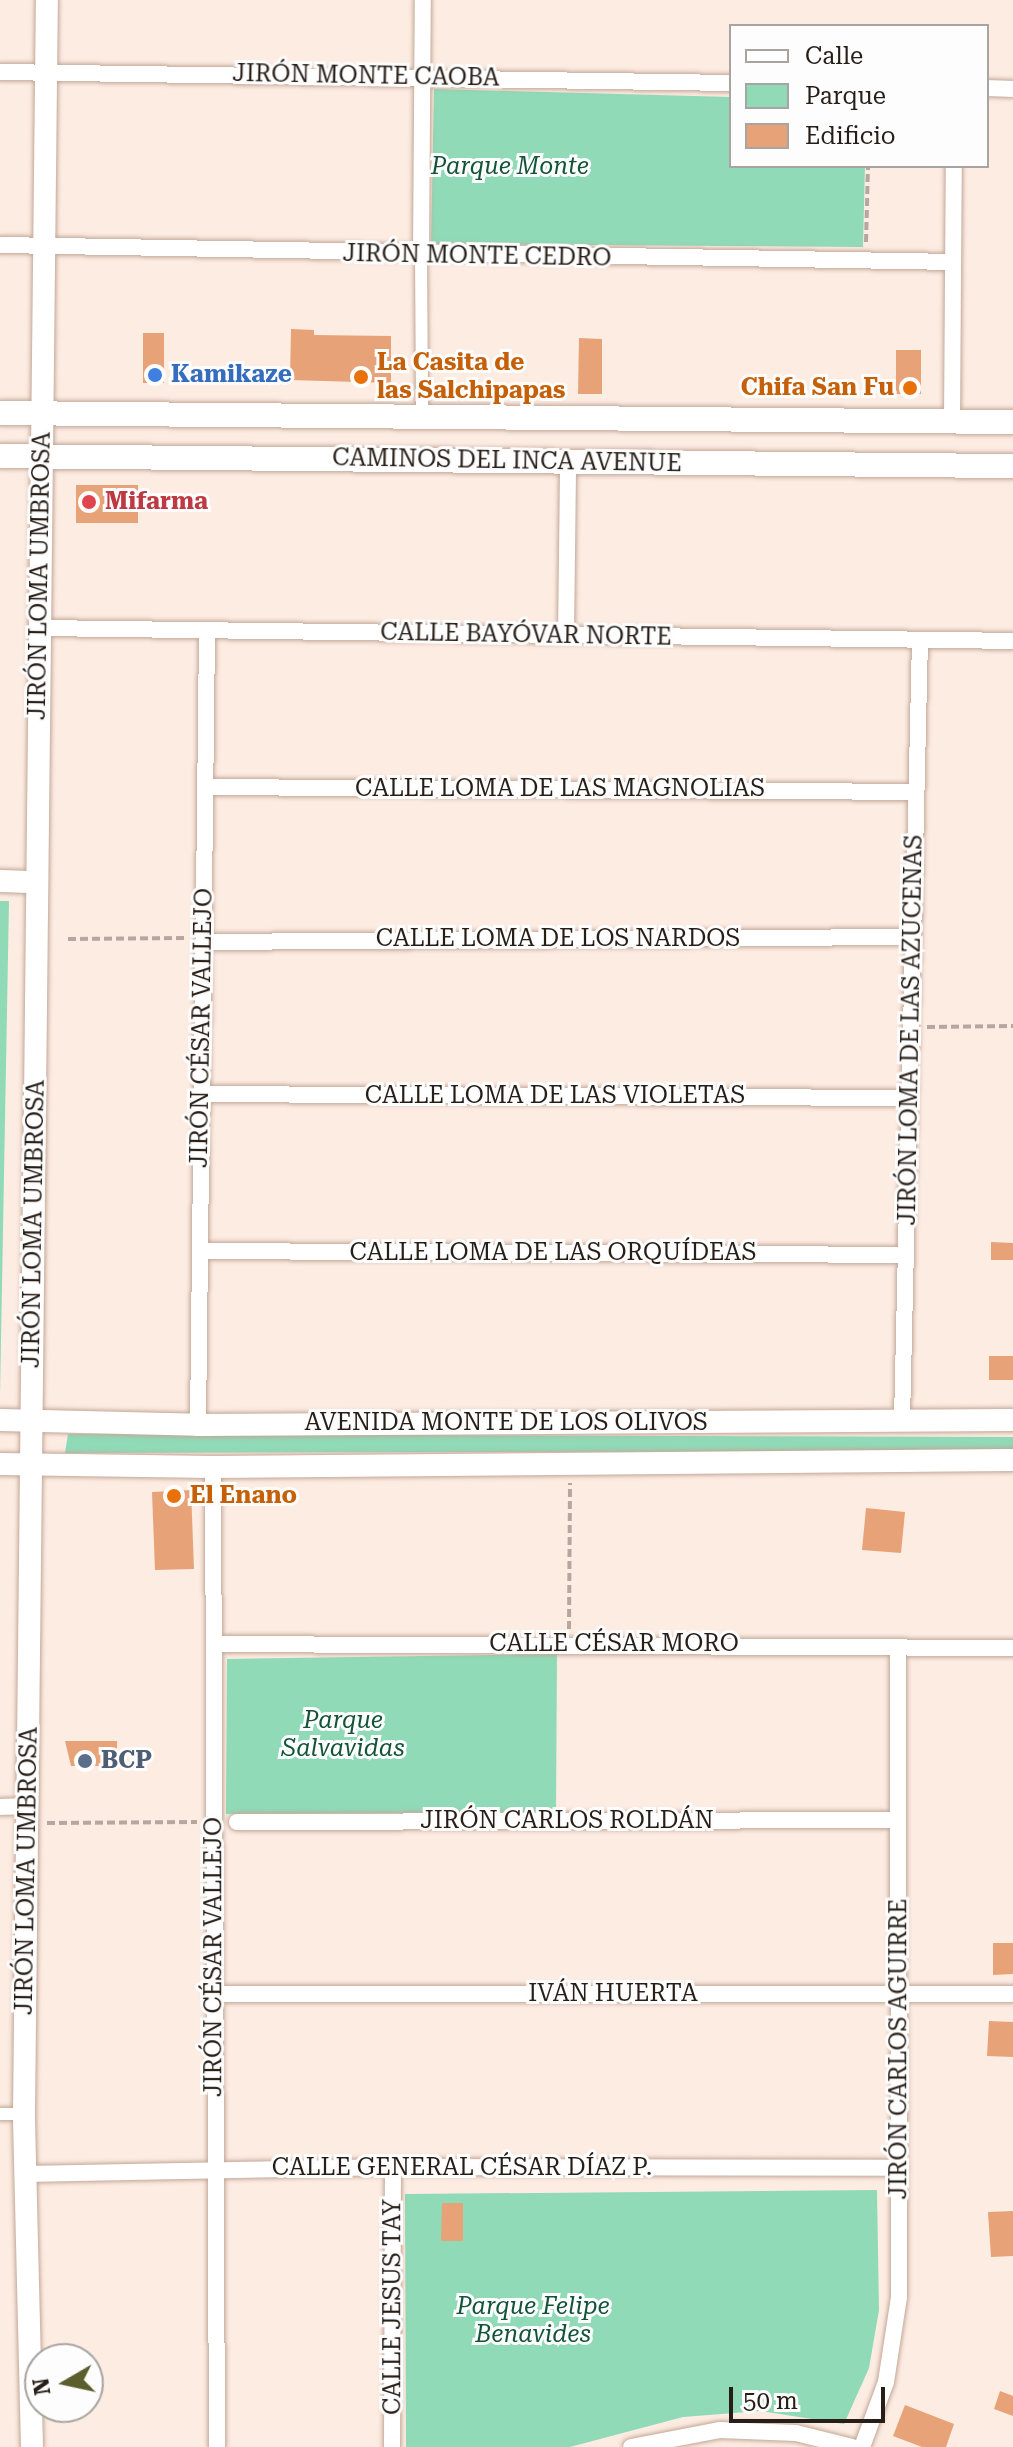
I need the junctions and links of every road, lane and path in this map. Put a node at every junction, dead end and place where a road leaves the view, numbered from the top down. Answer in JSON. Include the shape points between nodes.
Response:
{"nodes":[{"id":1,"x":47,"y":0,"type":"edge"},
{"id":2,"x":423,"y":0,"type":"edge"},
{"id":3,"x":0,"y":72,"type":"edge"},
{"id":4,"x":46,"y":73,"type":"junction"},
{"id":5,"x":422,"y":76,"type":"junction"},
{"id":6,"x":729,"y":83,"type":"edge"},
{"id":7,"x":989,"y":88,"type":"edge"},
{"id":8,"x":1013,"y":89,"type":"edge"},
{"id":9,"x":868,"y":168,"type":"edge"},
{"id":10,"x":954,"y":168,"type":"edge"},
{"id":11,"x":0,"y":245,"type":"edge"},
{"id":12,"x":44,"y":245,"type":"junction"},
{"id":13,"x":421,"y":256,"type":"junction"},
{"id":14,"x":866,"y":260,"type":"junction"},
{"id":15,"x":953,"y":262,"type":"junction"},
{"id":16,"x":0,"y":413,"type":"edge"},
{"id":17,"x":41,"y":413,"type":"junction"},
{"id":18,"x":422,"y":416,"type":"junction"},
{"id":19,"x":952,"y":421,"type":"junction"},
{"id":20,"x":1013,"y":422,"type":"edge"},
{"id":21,"x":0,"y":456,"type":"edge"},
{"id":22,"x":41,"y":457,"type":"junction"},
{"id":23,"x":568,"y":461,"type":"junction"},
{"id":24,"x":1013,"y":466,"type":"edge"},
{"id":25,"x":39,"y":628,"type":"junction"},
{"id":26,"x":207,"y":631,"type":"junction"},
{"id":27,"x":566,"y":635,"type":"junction"},
{"id":28,"x":920,"y":640,"type":"junction"},
{"id":29,"x":1013,"y":641,"type":"edge"},
{"id":30,"x":206,"y":787,"type":"junction"},
{"id":31,"x":915,"y":792,"type":"junction"},
{"id":32,"x":0,"y":881,"type":"edge"},
{"id":33,"x":37,"y":882,"type":"junction"},
{"id":34,"x":911,"y":937,"type":"junction"},
{"id":35,"x":68,"y":939,"type":"dead end"},
{"id":36,"x":197,"y":940,"type":"junction"},
{"id":37,"x":1013,"y":1026,"type":"edge"},
{"id":38,"x":909,"y":1027,"type":"junction"},
{"id":39,"x":202,"y":1094,"type":"junction"},
{"id":40,"x":907,"y":1098,"type":"junction"},
{"id":41,"x":200,"y":1251,"type":"junction"},
{"id":42,"x":906,"y":1255,"type":"junction"},
{"id":43,"x":0,"y":1420,"type":"edge"},
{"id":44,"x":902,"y":1420,"type":"junction"},
{"id":45,"x":1013,"y":1420,"type":"edge"},
{"id":46,"x":32,"y":1422,"type":"junction"},
{"id":47,"x":198,"y":1425,"type":"junction"},
{"id":48,"x":1013,"y":1460,"type":"edge"},
{"id":49,"x":0,"y":1464,"type":"edge"},
{"id":50,"x":32,"y":1464,"type":"junction"},
{"id":51,"x":213,"y":1467,"type":"junction"},
{"id":52,"x":570,"y":1481,"type":"dead end"},
{"id":53,"x":569,"y":1629,"type":"dead end"},
{"id":54,"x":214,"y":1644,"type":"junction"},
{"id":55,"x":898,"y":1647,"type":"junction"},
{"id":56,"x":1013,"y":1648,"type":"edge"},
{"id":57,"x":0,"y":1807,"type":"edge"},
{"id":58,"x":27,"y":1814,"type":"junction"},
{"id":59,"x":898,"y":1820,"type":"junction"},
{"id":60,"x":197,"y":1822,"type":"dead end"},
{"id":61,"x":237,"y":1822,"type":"dead end"},
{"id":62,"x":898,"y":1993,"type":"junction"},
{"id":63,"x":213,"y":1994,"type":"junction"},
{"id":64,"x":1013,"y":1994,"type":"edge"},
{"id":65,"x":0,"y":2114,"type":"edge"},
{"id":66,"x":24,"y":2114,"type":"junction"},
{"id":67,"x":393,"y":2168,"type":"junction"},
{"id":68,"x":900,"y":2168,"type":"junction"},
{"id":69,"x":217,"y":2170,"type":"junction"},
{"id":70,"x":25,"y":2174,"type":"junction"},
{"id":71,"x":32,"y":2447,"type":"edge"},
{"id":72,"x":217,"y":2447,"type":"edge"},
{"id":73,"x":392,"y":2447,"type":"edge"},
{"id":74,"x":631,"y":2447,"type":"edge"},
{"id":75,"x":852,"y":2447,"type":"edge"},
{"id":76,"x":862,"y":2447,"type":"edge"}],
"edges":[{"from":1,"to":4,"type":"street","name":"JIRÓN LOMA UMBROSA"},
{"from":2,"to":5,"type":"street"},
{"from":3,"to":4,"type":"street","name":"JIRÓN MONTE CAOBA"},
{"from":4,"to":5,"type":"street","name":"JIRÓN MONTE CAOBA"},
{"from":4,"to":12,"type":"street","name":"JIRÓN LOMA UMBROSA"},
{"from":5,"to":6,"type":"street","name":"JIRÓN MONTE CAOBA"},
{"from":5,"to":13,"type":"street"},
{"from":7,"to":8,"type":"street"},
{"from":9,"to":14,"type":"path"},
{"from":10,"to":15,"type":"street"},
{"from":11,"to":12,"type":"street","name":"JIRÓN MONTE CEDRO"},
{"from":12,"to":13,"type":"street","name":"JIRÓN MONTE CEDRO"},
{"from":12,"to":17,"type":"street","name":"JIRÓN LOMA UMBROSA"},
{"from":13,"to":14,"type":"street","name":"JIRÓN MONTE CEDRO"},
{"from":13,"to":18,"type":"street"},
{"from":14,"to":15,"type":"street","name":"JIRÓN MONTE CEDRO"},
{"from":15,"to":19,"type":"street"},
{"from":16,"to":17,"type":"main road","name":"CAMINOS DEL INCA AVENUE"},
{"from":17,"to":18,"type":"main road","name":"CAMINOS DEL INCA AVENUE"},
{"from":17,"to":22,"type":"street","name":"JIRÓN LOMA UMBROSA"},
{"from":18,"to":19,"type":"main road","name":"CAMINOS DEL INCA AVENUE"},
{"from":19,"to":20,"type":"main road","name":"CAMINOS DEL INCA AVENUE"},
{"from":21,"to":22,"type":"main road","name":"CAMINOS DEL INCA AVENUE"},
{"from":22,"to":23,"type":"main road","name":"CAMINOS DEL INCA AVENUE"},
{"from":22,"to":25,"type":"street","name":"JIRÓN LOMA UMBROSA"},
{"from":23,"to":24,"type":"main road","name":"CAMINOS DEL INCA AVENUE"},
{"from":23,"to":27,"type":"street"},
{"from":25,"to":26,"type":"street","name":"CALLE BAYÓVAR NORTE"},
{"from":25,"to":33,"type":"street","name":"JIRÓN LOMA UMBROSA"},
{"from":26,"to":27,"type":"street","name":"CALLE BAYÓVAR NORTE"},
{"from":26,"to":30,"type":"street","name":"JIRÓN CÉSAR VALLEJO"},
{"from":27,"to":28,"type":"street","name":"CALLE BAYÓVAR NORTE"},
{"from":28,"to":29,"type":"street","name":"CALLE BAYÓVAR NORTE"},
{"from":28,"to":31,"type":"street","name":"JIRÓN LOMA DE LAS AZUCENAS"},
{"from":30,"to":31,"type":"street","name":"CALLE LOMA DE LAS MAGNOLIAS"},
{"from":30,"to":36,"type":"street","name":"JIRÓN CÉSAR VALLEJO"},
{"from":31,"to":34,"type":"street","name":"JIRÓN LOMA DE LAS AZUCENAS"},
{"from":32,"to":33,"type":"street"},
{"from":33,"to":46,"type":"street","name":"JIRÓN LOMA UMBROSA"},
{"from":34,"to":36,"type":"street","name":"CALLE LOMA DE LOS NARDOS"},
{"from":34,"to":38,"type":"street","name":"JIRÓN LOMA DE LAS AZUCENAS"},
{"from":35,"to":36,"type":"path"},
{"from":36,"to":39,"type":"street","name":"JIRÓN CÉSAR VALLEJO"},
{"from":37,"to":38,"type":"path"},
{"from":38,"to":40,"type":"street","name":"JIRÓN LOMA DE LAS AZUCENAS"},
{"from":39,"to":40,"type":"street","name":"CALLE LOMA DE LAS VIOLETAS"},
{"from":39,"to":41,"type":"street","name":"JIRÓN CÉSAR VALLEJO"},
{"from":40,"to":42,"type":"street","name":"JIRÓN LOMA DE LAS AZUCENAS"},
{"from":41,"to":42,"type":"street","name":"CALLE LOMA DE LAS ORQUÍDEAS"},
{"from":41,"to":47,"type":"street","name":"JIRÓN CÉSAR VALLEJO"},
{"from":42,"to":44,"type":"street","name":"JIRÓN LOMA DE LAS AZUCENAS"},
{"from":43,"to":46,"type":"street","name":"AVENIDA MONTE DE LOS OLIVOS"},
{"from":44,"to":45,"type":"street","name":"AVENIDA MONTE DE LOS OLIVOS"},
{"from":44,"to":47,"type":"street","name":"AVENIDA MONTE DE LOS OLIVOS"},
{"from":46,"to":47,"type":"street","name":"AVENIDA MONTE DE LOS OLIVOS"},
{"from":46,"to":50,"type":"street","name":"JIRÓN LOMA UMBROSA"},
{"from":48,"to":51,"type":"street","name":"AVENIDA MONTE DE LOS OLIVOS"},
{"from":49,"to":50,"type":"street","name":"AVENIDA MONTE DE LOS OLIVOS"},
{"from":50,"to":51,"type":"street","name":"AVENIDA MONTE DE LOS OLIVOS"},
{"from":50,"to":58,"type":"street","name":"JIRÓN LOMA UMBROSA"},
{"from":51,"to":54,"type":"street","name":"JIRÓN CÉSAR VALLEJO"},
{"from":52,"to":53,"type":"path"},
{"from":54,"to":55,"type":"street","name":"CALLE CÉSAR MORO"},
{"from":54,"to":63,"type":"street","name":"JIRÓN CÉSAR VALLEJO"},
{"from":55,"to":56,"type":"street","name":"CALLE CÉSAR MORO"},
{"from":55,"to":59,"type":"street","name":"JIRÓN CARLOS AGUIRRE"},
{"from":57,"to":58,"type":"street"},
{"from":58,"to":60,"type":"path"},
{"from":58,"to":66,"type":"street","name":"JIRÓN LOMA UMBROSA"},
{"from":59,"to":61,"type":"street","name":"JIRÓN CARLOS ROLDÁN"},
{"from":59,"to":62,"type":"street","name":"JIRÓN CARLOS AGUIRRE"},
{"from":62,"to":63,"type":"street","name":"IVÁN HUERTA"},
{"from":62,"to":64,"type":"street","name":"IVÁN HUERTA"},
{"from":62,"to":68,"type":"street","name":"JIRÓN CARLOS AGUIRRE"},
{"from":63,"to":69,"type":"street","name":"JIRÓN CÉSAR VALLEJO"},
{"from":65,"to":66,"type":"street"},
{"from":66,"to":70,"type":"street","name":"JIRÓN LOMA UMBROSA"},
{"from":67,"to":68,"type":"street","name":"CALLE GENERAL CÉSAR DÍAZ P."},
{"from":67,"to":69,"type":"street","name":"CALLE GENERAL CÉSAR DÍAZ P."},
{"from":67,"to":73,"type":"street","name":"CALLE JESUS TAY"},
{"from":68,"to":76,"type":"street","name":"JIRÓN CARLOS AGUIRRE","via":[[896,2336]]},
{"from":69,"to":70,"type":"street","name":"CALLE GENERAL CÉSAR DÍAZ P."},
{"from":69,"to":72,"type":"street","name":"JIRÓN CÉSAR VALLEJO"},
{"from":70,"to":71,"type":"street","name":"JIRÓN LOMA UMBROSA"},
{"from":74,"to":75,"type":"street","via":[[720,2430],[796,2433]]}]}
